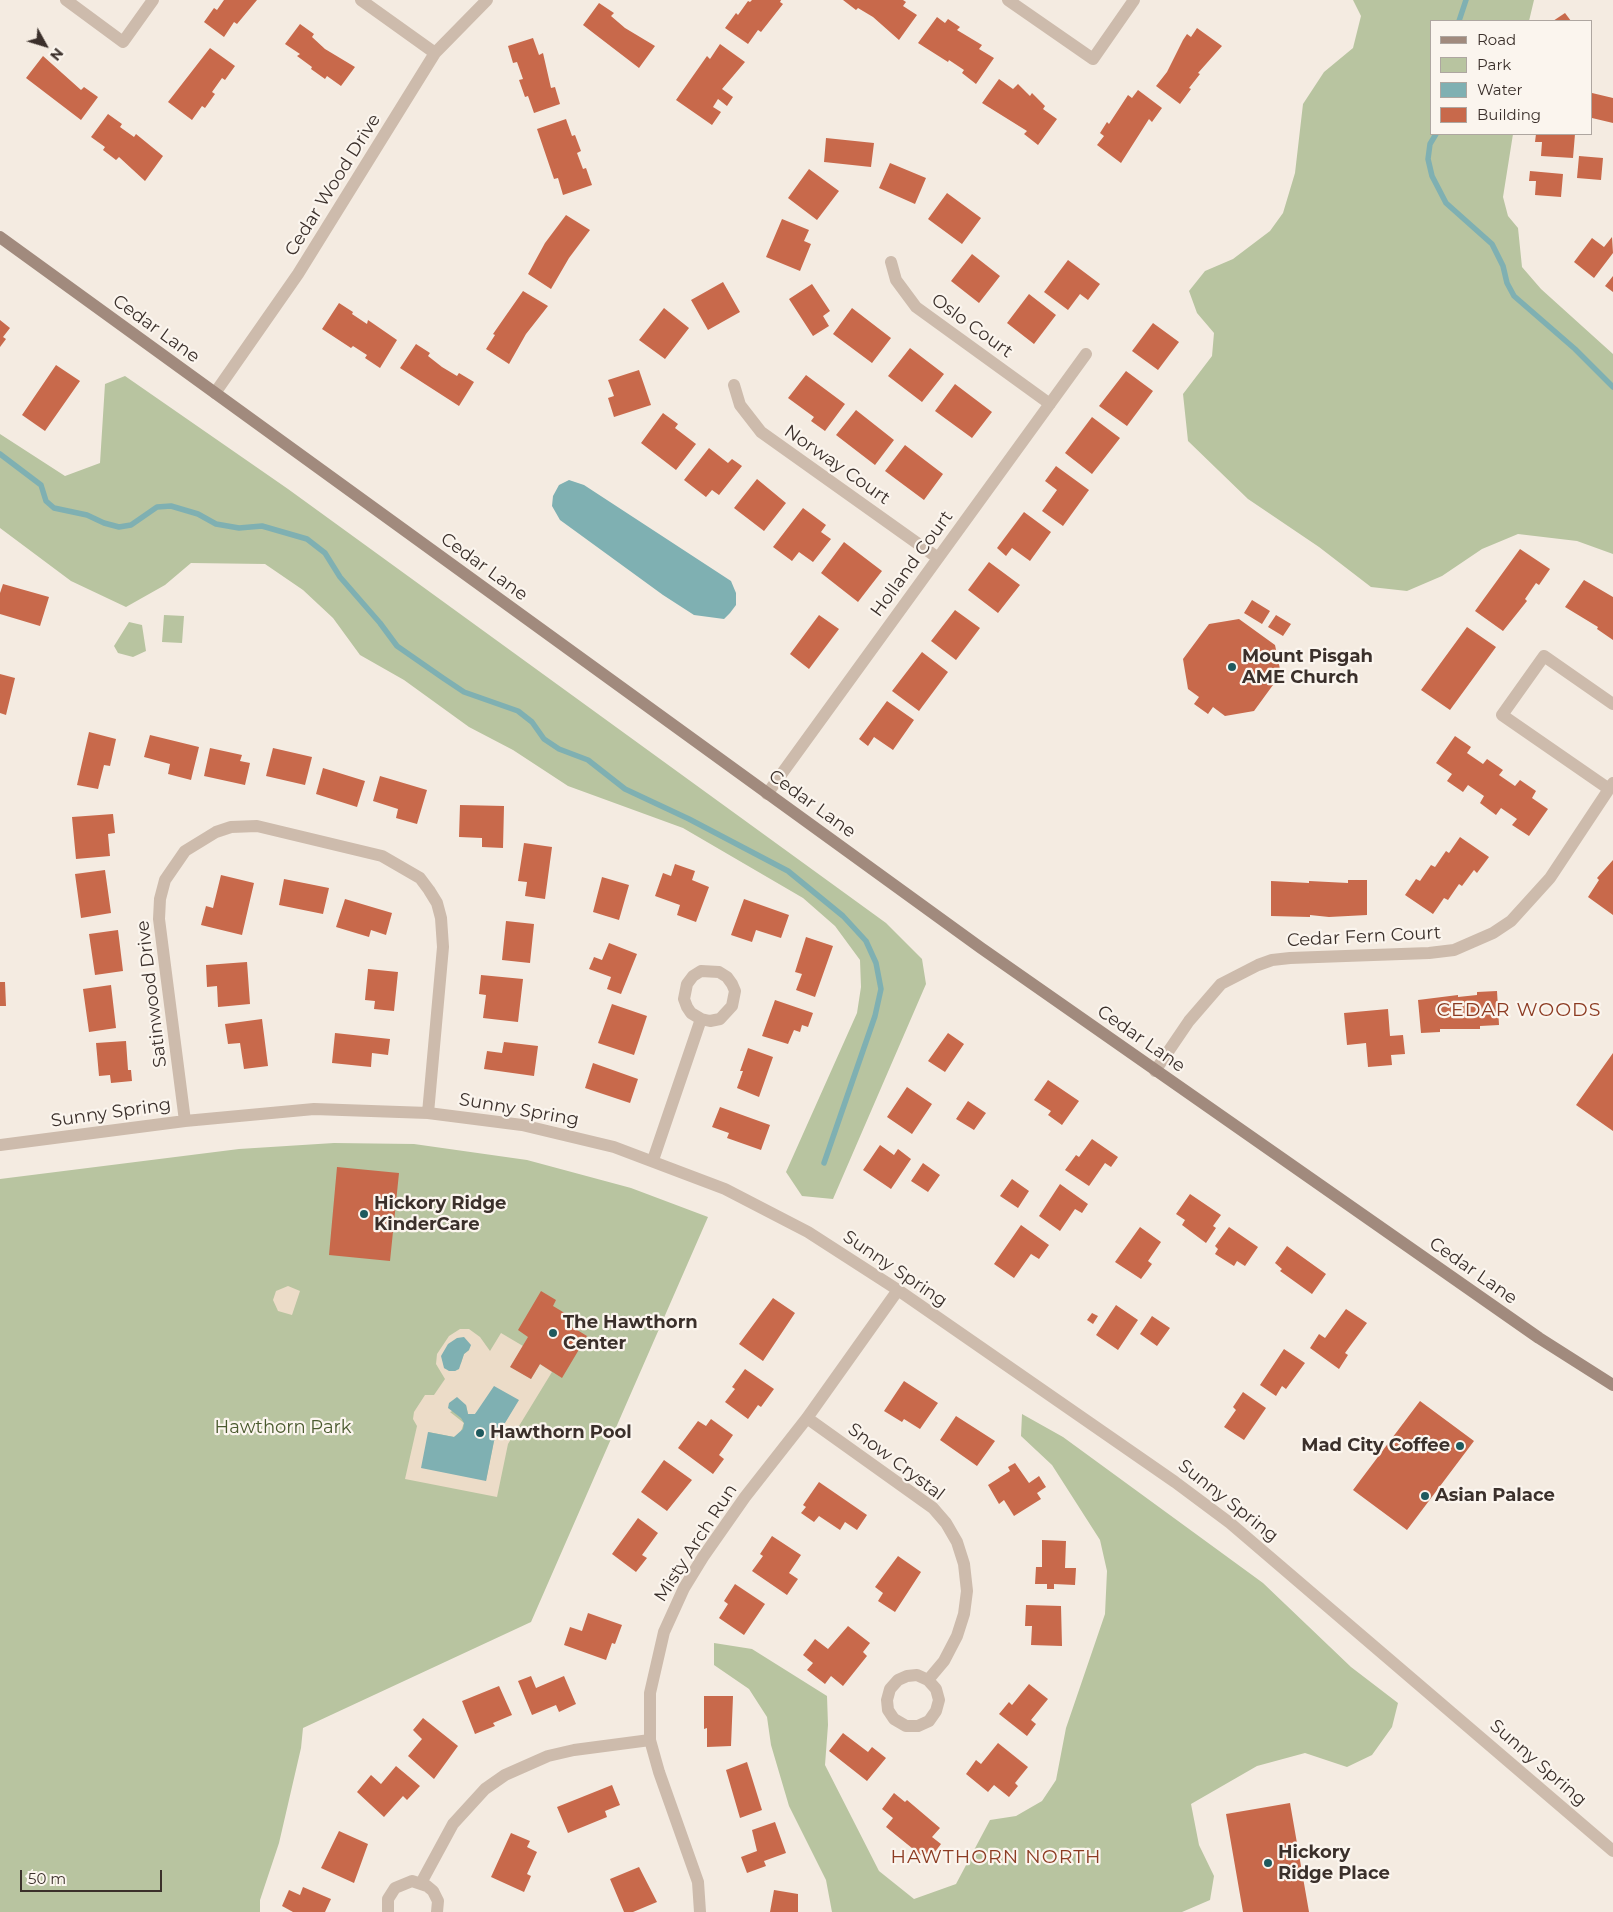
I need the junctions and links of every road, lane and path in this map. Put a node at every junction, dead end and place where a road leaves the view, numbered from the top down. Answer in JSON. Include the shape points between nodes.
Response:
{"nodes":[{"id":1,"x":66,"y":0,"type":"edge"},
{"id":2,"x":153,"y":0,"type":"edge"},
{"id":3,"x":362,"y":0,"type":"edge"},
{"id":4,"x":487,"y":0,"type":"edge"},
{"id":5,"x":1008,"y":0,"type":"edge"},
{"id":6,"x":1134,"y":0,"type":"edge"},
{"id":7,"x":435,"y":53,"type":"junction"},
{"id":8,"x":0,"y":237,"type":"edge"},
{"id":9,"x":891,"y":262,"type":"dead end"},
{"id":10,"x":1086,"y":354,"type":"dead end"},
{"id":11,"x":734,"y":385,"type":"dead end"},
{"id":12,"x":215,"y":393,"type":"junction"},
{"id":13,"x":1050,"y":404,"type":"junction"},
{"id":14,"x":938,"y":558,"type":"junction"},
{"id":15,"x":1613,"y":704,"type":"edge"},
{"id":16,"x":1611,"y":786,"type":"edge"},
{"id":17,"x":768,"y":794,"type":"junction"},
{"id":18,"x":701,"y":1019,"type":"junction"},
{"id":19,"x":1155,"y":1071,"type":"junction"},
{"id":20,"x":428,"y":1113,"type":"junction"},
{"id":21,"x":184,"y":1121,"type":"junction"},
{"id":22,"x":0,"y":1145,"type":"edge"},
{"id":23,"x":653,"y":1160,"type":"junction"},
{"id":24,"x":898,"y":1290,"type":"junction"},
{"id":25,"x":1613,"y":1386,"type":"edge"},
{"id":26,"x":806,"y":1418,"type":"junction"},
{"id":27,"x":928,"y":1680,"type":"junction"},
{"id":28,"x":650,"y":1740,"type":"junction"},
{"id":29,"x":1613,"y":1851,"type":"edge"},
{"id":30,"x":420,"y":1883,"type":"junction"},
{"id":31,"x":388,"y":1912,"type":"edge"},
{"id":32,"x":437,"y":1912,"type":"edge"},
{"id":33,"x":700,"y":1912,"type":"edge"}],
"edges":[{"from":1,"to":2,"type":"street","via":[[123,42]]},
{"from":3,"to":7,"type":"street"},
{"from":4,"to":7,"type":"street","name":"Cedar Wood Drive"},
{"from":5,"to":6,"type":"street","via":[[1093,59]]},
{"from":7,"to":12,"type":"street","name":"Cedar Wood Drive","via":[[298,274]]},
{"from":8,"to":12,"type":"main road","name":"Cedar Lane"},
{"from":9,"to":13,"type":"street","name":"Oslo Court","via":[[896,280],[916,307]]},
{"from":10,"to":13,"type":"street","name":"Holland Court"},
{"from":11,"to":14,"type":"street","name":"Norway Court","via":[[740,404],[761,432]]},
{"from":12,"to":17,"type":"main road","name":"Cedar Lane"},
{"from":13,"to":14,"type":"street","name":"Holland Court"},
{"from":14,"to":17,"type":"street","name":"Holland Court"},
{"from":15,"to":16,"type":"street","name":"Cedar Fern Court","via":[[1544,656],[1502,715]]},
{"from":16,"to":19,"type":"street","name":"Cedar Fern Court","via":[[1550,878],[1511,921],[1493,933],[1454,950],[1290,958],[1258,965],[1237,974],[1215,991],[1189,1021]]},
{"from":17,"to":19,"type":"main road","name":"Cedar Lane"},
{"from":18,"to":18,"type":"street","via":[[720,1019],[732,1006],[735,991],[727,977],[718,972],[701,971],[687,984],[684,999],[687,1007]]},
{"from":18,"to":23,"type":"street"},
{"from":19,"to":25,"type":"main road","name":"Cedar Lane"},
{"from":20,"to":21,"type":"street","name":"Sunny Spring","via":[[314,1109]]},
{"from":20,"to":21,"type":"street","name":"Satinwood Drive","via":[[443,947],[441,918],[430,890],[420,878],[382,856],[257,826],[231,827],[216,832],[185,851],[166,880],[160,899],[159,918]]},
{"from":20,"to":23,"type":"street","name":"Sunny Spring","via":[[522,1125]]},
{"from":21,"to":22,"type":"street","name":"Sunny Spring"},
{"from":23,"to":24,"type":"street","name":"Sunny Spring","via":[[767,1209]]},
{"from":24,"to":26,"type":"street","name":"Misty Arch Run"},
{"from":24,"to":29,"type":"street","name":"Sunny Spring","via":[[1230,1522]]},
{"from":26,"to":27,"type":"street","name":"Snow Crystal","via":[[933,1508],[957,1542],[967,1591],[964,1614],[958,1636],[944,1661]]},
{"from":26,"to":28,"type":"street","name":"Misty Arch Run","via":[[719,1534],[670,1615],[650,1693]]},
{"from":27,"to":27,"type":"street","via":[[936,1689],[939,1700],[929,1721],[918,1726],[906,1726],[894,1719],[888,1710],[890,1689],[907,1676],[917,1675]]},
{"from":28,"to":30,"type":"street","via":[[548,1756],[505,1775],[485,1789],[453,1824]]},
{"from":28,"to":33,"type":"street","name":"Misty Arch Run","via":[[698,1882]]},
{"from":30,"to":31,"type":"street","via":[[412,1881],[395,1888],[388,1899]]},
{"from":30,"to":32,"type":"street","via":[[433,1891],[438,1901]]}]}
